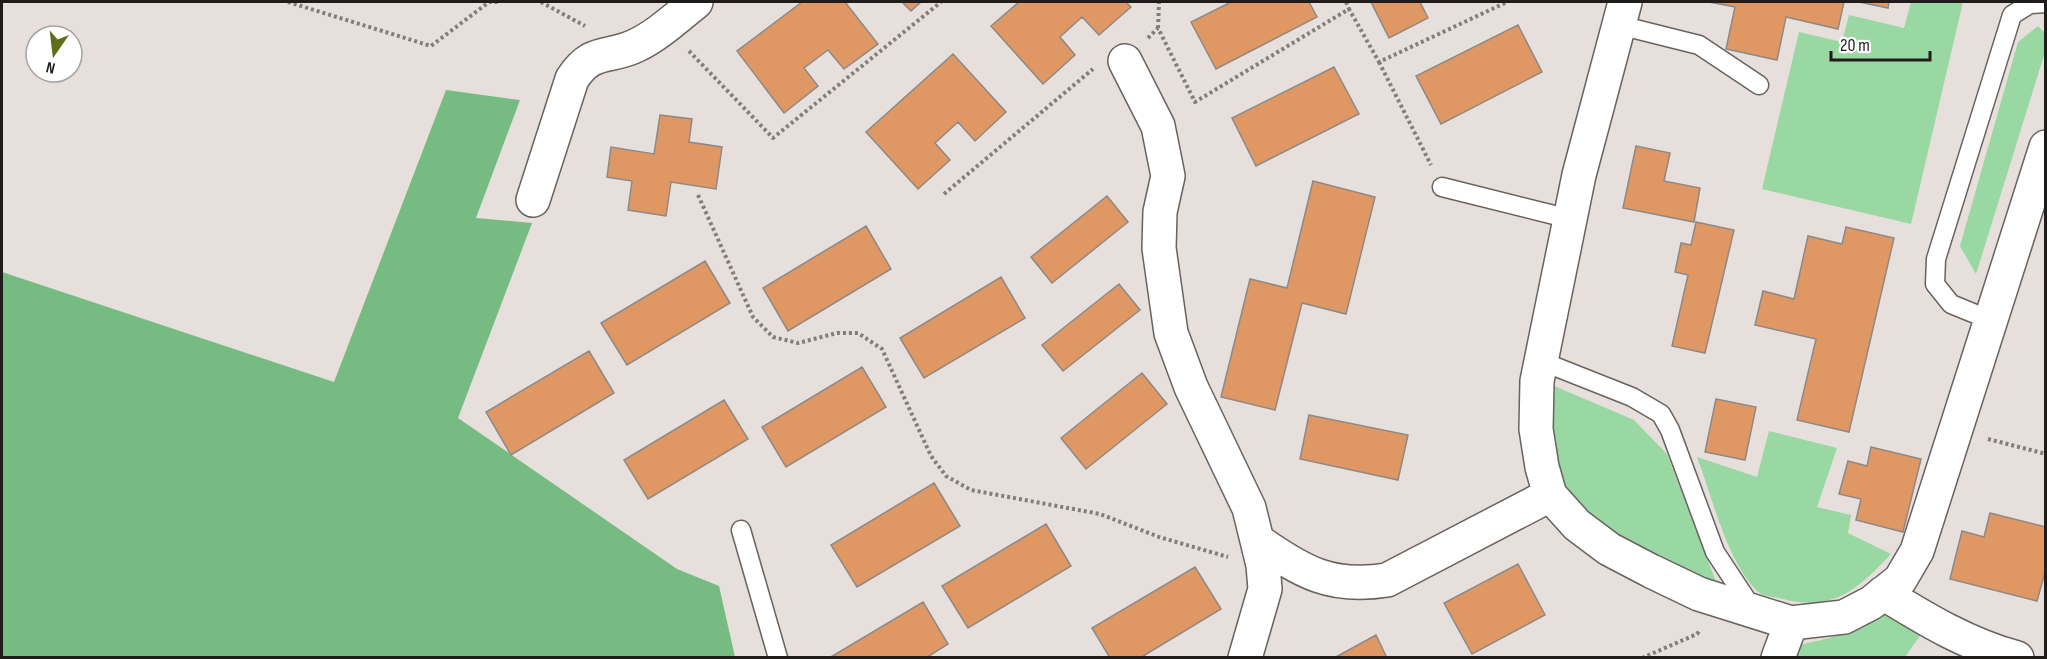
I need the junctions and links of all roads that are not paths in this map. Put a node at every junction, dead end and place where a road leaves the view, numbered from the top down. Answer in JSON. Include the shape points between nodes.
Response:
{"nodes":[{"id":1,"x":696,"y":2,"type":"edge"},
{"id":2,"x":2046,"y":3,"type":"edge"},
{"id":3,"x":1622,"y":13,"type":"edge"},
{"id":4,"x":1125,"y":62,"type":"road end"},
{"id":5,"x":1759,"y":85,"type":"dead end"},
{"id":6,"x":2046,"y":147,"type":"edge"},
{"id":7,"x":1442,"y":187,"type":"road end"},
{"id":8,"x":533,"y":200,"type":"dead end"},
{"id":9,"x":1570,"y":219,"type":"junction"},
{"id":10,"x":1990,"y":320,"type":"junction"},
{"id":11,"x":1541,"y":361,"type":"junction"},
{"id":12,"x":1550,"y":495,"type":"junction"},
{"id":13,"x":741,"y":530,"type":"dead end"},
{"id":14,"x":1261,"y":553,"type":"junction"},
{"id":15,"x":1883,"y":593,"type":"junction"},
{"id":16,"x":1755,"y":611,"type":"junction"},
{"id":17,"x":1791,"y":623,"type":"junction"},
{"id":18,"x":778,"y":657,"type":"edge"},
{"id":19,"x":1245,"y":657,"type":"edge"},
{"id":20,"x":1778,"y":657,"type":"edge"},
{"id":21,"x":2017,"y":657,"type":"edge"}],
"edges":[{"from":1,"to":8,"type":"street","via":[[635,46],[595,56],[581,65],[572,79]]},
{"from":2,"to":10,"type":"lane","via":[[2030,3],[2012,15],[1936,259],[1935,284],[1951,304]]},
{"from":3,"to":5,"type":"lane","via":[[1699,45]]},
{"from":3,"to":9,"type":"street"},
{"from":4,"to":14,"type":"street","via":[[1158,126],[1168,176],[1160,212],[1159,248],[1171,333],[1191,387],[1249,507]]},
{"from":6,"to":10,"type":"street"},
{"from":7,"to":9,"type":"lane"},
{"from":9,"to":11,"type":"street"},
{"from":10,"to":15,"type":"street","via":[[1917,551],[1900,580]]},
{"from":11,"to":12,"type":"street","via":[[1536,429]]},
{"from":11,"to":16,"type":"lane","via":[[1632,397],[1661,414],[1715,552]]},
{"from":12,"to":14,"type":"street","via":[[1387,580],[1359,584],[1330,579]]},
{"from":12,"to":16,"type":"street","via":[[1577,525],[1609,549],[1699,594]]},
{"from":13,"to":18,"type":"lane"},
{"from":14,"to":19,"type":"street","via":[[1265,589]]},
{"from":15,"to":17,"type":"street","via":[[1844,617]]},
{"from":15,"to":21,"type":"street","via":[[1954,634]]},
{"from":16,"to":17,"type":"street"},
{"from":17,"to":20,"type":"street"}]}
